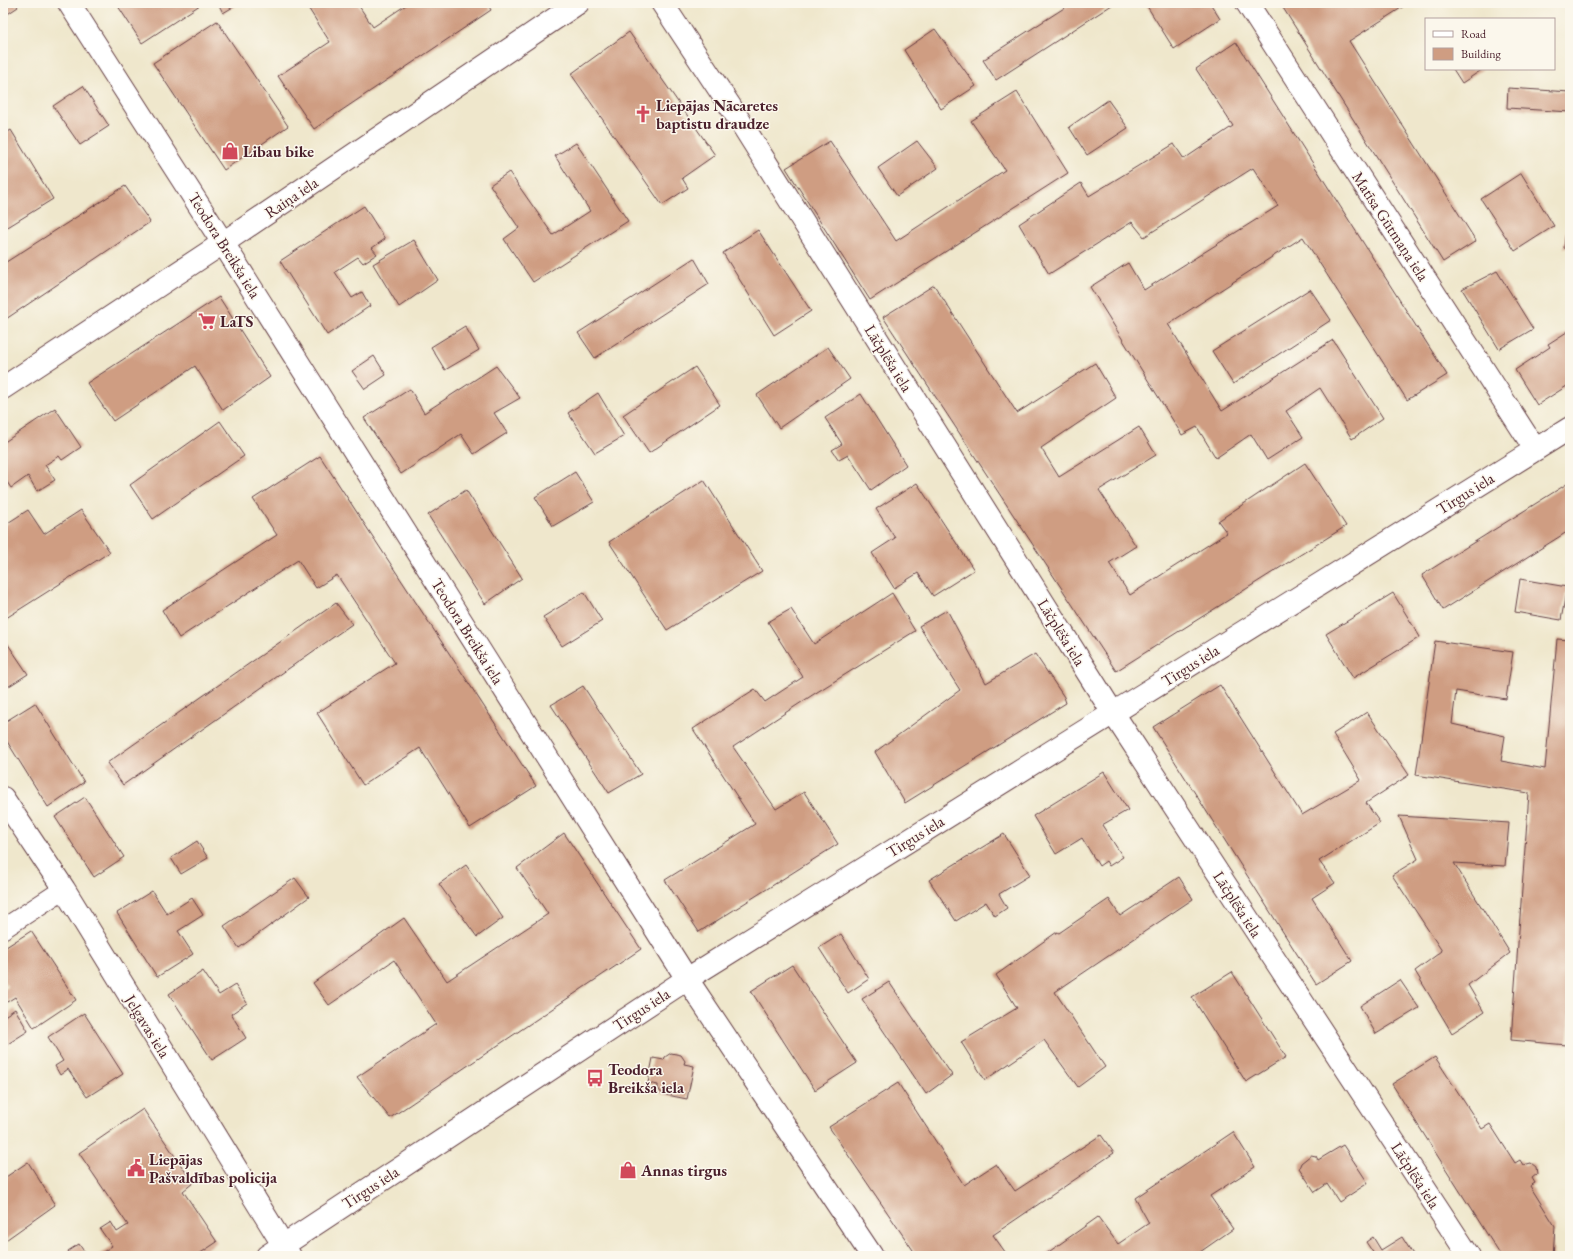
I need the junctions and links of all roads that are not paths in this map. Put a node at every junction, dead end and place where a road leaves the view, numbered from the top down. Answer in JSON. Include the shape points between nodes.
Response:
{"nodes":[{"id":1,"x":69,"y":3,"type":"edge"},
{"id":2,"x":578,"y":3,"type":"edge"},
{"id":3,"x":662,"y":3,"type":"edge"},
{"id":4,"x":1247,"y":3,"type":"edge"},
{"id":5,"x":224,"y":243,"type":"junction"},
{"id":6,"x":3,"y":388,"type":"edge"},
{"id":7,"x":1570,"y":428,"type":"edge"},
{"id":8,"x":1535,"y":449,"type":"junction"},
{"id":9,"x":1113,"y":713,"type":"junction"},
{"id":10,"x":3,"y":798,"type":"edge"},
{"id":11,"x":64,"y":889,"type":"junction"},
{"id":12,"x":3,"y":929,"type":"edge"},
{"id":13,"x":687,"y":979,"type":"junction"},
{"id":14,"x":280,"y":1252,"type":"edge"},
{"id":15,"x":872,"y":1256,"type":"edge"},
{"id":16,"x":1469,"y":1256,"type":"edge"}],
"edges":[{"from":1,"to":5,"type":"street","name":"Teodora Breikša iela"},
{"from":2,"to":5,"type":"street","name":"Raiņa iela"},
{"from":3,"to":9,"type":"street","name":"Lāčplēša iela","via":[[736,115]]},
{"from":4,"to":8,"type":"street","name":"Matīsa Gūtmaņa iela"},
{"from":5,"to":6,"type":"street","name":"Raiņa iela"},
{"from":5,"to":13,"type":"street","name":"Teodora Breikša iela"},
{"from":7,"to":8,"type":"street","name":"Tirgus iela"},
{"from":8,"to":9,"type":"street","name":"Tirgus iela"},
{"from":9,"to":13,"type":"street","name":"Tirgus iela"},
{"from":9,"to":16,"type":"street","name":"Lāčplēša iela"},
{"from":10,"to":11,"type":"street","name":"Jelgavas iela"},
{"from":11,"to":12,"type":"lane"},
{"from":11,"to":14,"type":"street","name":"Jelgavas iela"},
{"from":13,"to":14,"type":"street","name":"Tirgus iela"},
{"from":13,"to":15,"type":"street","name":"Teodora Breikša iela"}]}
